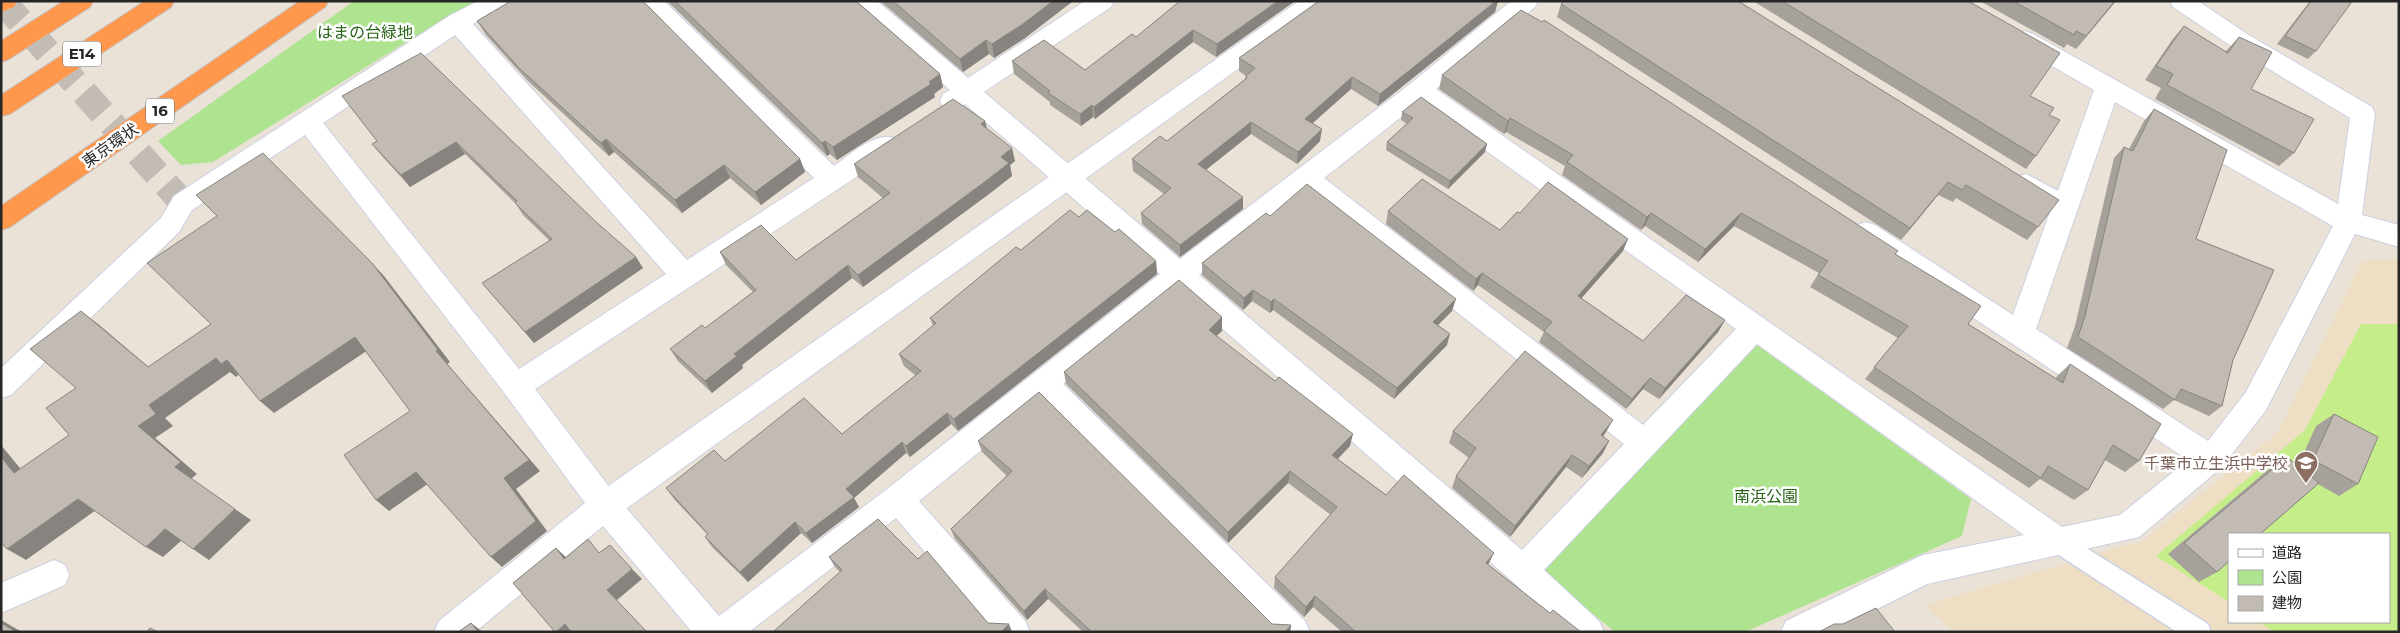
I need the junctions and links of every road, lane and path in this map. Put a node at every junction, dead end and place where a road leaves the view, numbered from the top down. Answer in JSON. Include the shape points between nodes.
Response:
{"nodes":[{"id":1,"x":6,"y":1,"type":"edge"},
{"id":2,"x":82,"y":1,"type":"edge"},
{"id":3,"x":163,"y":1,"type":"edge"},
{"id":4,"x":317,"y":1,"type":"edge"},
{"id":5,"x":499,"y":1,"type":"edge"},
{"id":6,"x":649,"y":1,"type":"edge"},
{"id":7,"x":862,"y":1,"type":"edge"},
{"id":8,"x":1316,"y":1,"type":"edge"},
{"id":9,"x":2181,"y":1,"type":"edge"},
{"id":10,"x":1519,"y":3,"type":"edge"},
{"id":11,"x":1,"y":4,"type":"edge"},
{"id":12,"x":1089,"y":5,"type":"edge"},
{"id":13,"x":457,"y":22,"type":"junction"},
{"id":14,"x":1545,"y":23,"type":"edge"},
{"id":15,"x":2007,"y":30,"type":"edge"},
{"id":16,"x":1,"y":53,"type":"edge"},
{"id":17,"x":2108,"y":86,"type":"junction"},
{"id":18,"x":1419,"y":90,"type":"junction"},
{"id":19,"x":966,"y":91,"type":"junction"},
{"id":20,"x":1,"y":107,"type":"edge"},
{"id":21,"x":935,"y":112,"type":"edge"},
{"id":22,"x":308,"y":121,"type":"junction"},
{"id":23,"x":903,"y":133,"type":"edge"},
{"id":24,"x":2006,"y":172,"type":"edge"},
{"id":25,"x":1066,"y":177,"type":"junction"},
{"id":26,"x":1306,"y":178,"type":"junction"},
{"id":27,"x":832,"y":179,"type":"junction"},
{"id":28,"x":2064,"y":208,"type":"junction"},
{"id":29,"x":1,"y":220,"type":"edge"},
{"id":30,"x":1845,"y":220,"type":"edge"},
{"id":31,"x":2348,"y":222,"type":"junction"},
{"id":32,"x":2399,"y":236,"type":"edge"},
{"id":33,"x":1179,"y":275,"type":"junction"},
{"id":34,"x":685,"y":276,"type":"junction"},
{"id":35,"x":1754,"y":328,"type":"junction"},
{"id":36,"x":2020,"y":334,"type":"junction"},
{"id":37,"x":1044,"y":384,"type":"junction"},
{"id":38,"x":1,"y":386,"type":"edge"},
{"id":39,"x":516,"y":386,"type":"junction"},
{"id":40,"x":1646,"y":443,"type":"junction"},
{"id":41,"x":2211,"y":459,"type":"junction"},
{"id":42,"x":898,"y":499,"type":"junction"},
{"id":43,"x":605,"y":506,"type":"junction"},
{"id":44,"x":2059,"y":542,"type":"junction"},
{"id":45,"x":1523,"y":571,"type":"junction"},
{"id":46,"x":54,"y":575,"type":"dead end"},
{"id":47,"x":1,"y":598,"type":"edge"},
{"id":48,"x":450,"y":632,"type":"edge"},
{"id":49,"x":713,"y":632,"type":"edge"},
{"id":50,"x":723,"y":632,"type":"edge"},
{"id":51,"x":1014,"y":632,"type":"edge"},
{"id":52,"x":1294,"y":632,"type":"edge"},
{"id":53,"x":1588,"y":632,"type":"edge"},
{"id":54,"x":1797,"y":632,"type":"edge"},
{"id":55,"x":2199,"y":632,"type":"edge"}],
"edges":[{"from":1,"to":11,"type":"highway"},
{"from":2,"to":16,"type":"highway","number":"E14"},
{"from":3,"to":20,"type":"highway","number":"E14"},
{"from":4,"to":29,"type":"highway","name":"東京環状","number":"16"},
{"from":5,"to":13,"type":"street"},
{"from":6,"to":27,"type":"street"},
{"from":7,"to":19,"type":"street"},
{"from":8,"to":25,"type":"street"},
{"from":9,"to":31,"type":"street","via":[[2239,40],[2363,114]]},
{"from":10,"to":14,"type":"street"},
{"from":10,"to":18,"type":"street"},
{"from":12,"to":19,"type":"street"},
{"from":13,"to":22,"type":"street"},
{"from":13,"to":34,"type":"street"},
{"from":15,"to":17,"type":"street"},
{"from":17,"to":28,"type":"street"},
{"from":17,"to":31,"type":"street"},
{"from":18,"to":26,"type":"street"},
{"from":18,"to":35,"type":"street"},
{"from":19,"to":21,"type":"street"},
{"from":19,"to":25,"type":"street"},
{"from":22,"to":38,"type":"street","via":[[183,203],[170,225]]},
{"from":22,"to":39,"type":"street"},
{"from":23,"to":27,"type":"street"},
{"from":24,"to":28,"type":"street"},
{"from":25,"to":33,"type":"street"},
{"from":25,"to":43,"type":"street"},
{"from":26,"to":33,"type":"street"},
{"from":26,"to":40,"type":"street"},
{"from":27,"to":34,"type":"street"},
{"from":28,"to":36,"type":"street"},
{"from":30,"to":36,"type":"street"},
{"from":31,"to":32,"type":"street"},
{"from":31,"to":41,"type":"street","via":[[2256,401]]},
{"from":33,"to":37,"type":"street"},
{"from":33,"to":45,"type":"street"},
{"from":34,"to":39,"type":"street"},
{"from":35,"to":40,"type":"street"},
{"from":35,"to":44,"type":"street"},
{"from":36,"to":41,"type":"street"},
{"from":37,"to":42,"type":"street"},
{"from":37,"to":52,"type":"street"},
{"from":39,"to":43,"type":"street"},
{"from":40,"to":45,"type":"street"},
{"from":41,"to":44,"type":"street","via":[[2128,527]]},
{"from":42,"to":50,"type":"street"},
{"from":42,"to":51,"type":"street"},
{"from":43,"to":48,"type":"street"},
{"from":43,"to":49,"type":"street"},
{"from":44,"to":54,"type":"street","via":[[1923,570]]},
{"from":44,"to":55,"type":"lane"},
{"from":45,"to":53,"type":"street"},
{"from":46,"to":47,"type":"street"}]}
